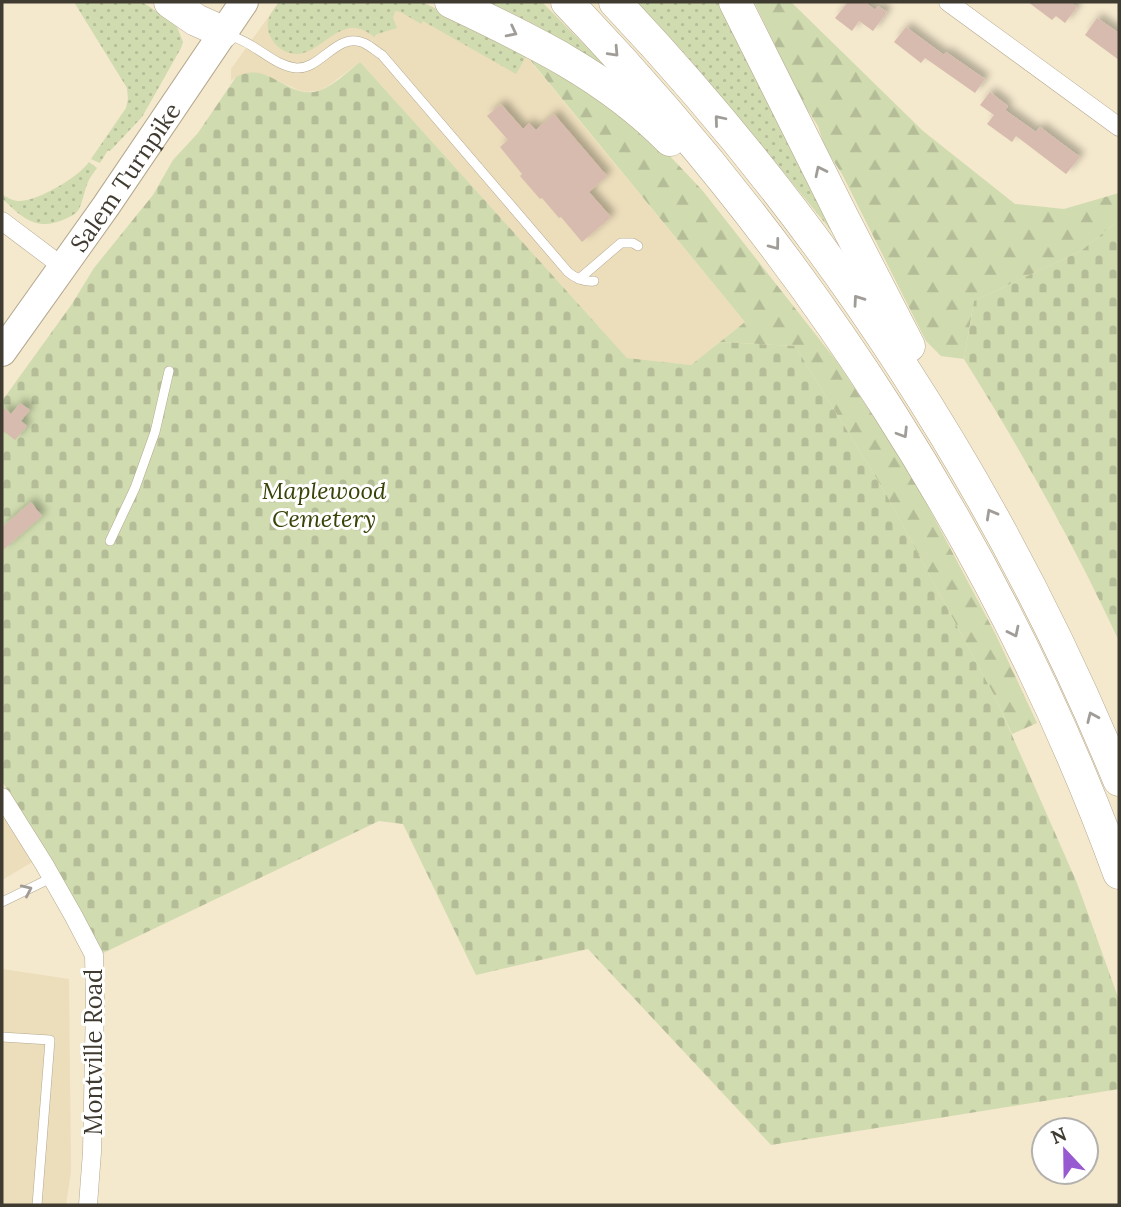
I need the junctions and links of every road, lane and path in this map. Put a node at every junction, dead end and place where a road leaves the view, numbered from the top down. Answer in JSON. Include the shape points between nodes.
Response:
{"nodes":[{"id":1,"x":170,"y":2,"type":"edge"},
{"id":2,"x":244,"y":2,"type":"edge"},
{"id":3,"x":450,"y":2,"type":"edge"},
{"id":4,"x":567,"y":2,"type":"edge"},
{"id":5,"x":615,"y":2,"type":"edge"},
{"id":6,"x":735,"y":2,"type":"edge"},
{"id":7,"x":947,"y":2,"type":"edge"},
{"id":8,"x":223,"y":32,"type":"junction"},
{"id":9,"x":1119,"y":127,"type":"edge"},
{"id":10,"x":747,"y":208,"type":"junction"},
{"id":11,"x":2,"y":222,"type":"edge"},
{"id":12,"x":638,"y":246,"type":"dead end"},
{"id":13,"x":63,"y":267,"type":"junction"},
{"id":14,"x":579,"y":279,"type":"junction"},
{"id":15,"x":594,"y":281,"type":"dead end"},
{"id":16,"x":2,"y":352,"type":"edge"},
{"id":17,"x":169,"y":371,"type":"dead end"},
{"id":18,"x":943,"y":431,"type":"junction"},
{"id":19,"x":110,"y":541,"type":"dead end"},
{"id":20,"x":1119,"y":780,"type":"edge"},
{"id":21,"x":2,"y":797,"type":"edge"},
{"id":22,"x":1119,"y":873,"type":"edge"},
{"id":23,"x":51,"y":878,"type":"junction"},
{"id":24,"x":2,"y":902,"type":"edge"},
{"id":25,"x":2,"y":1037,"type":"edge"},
{"id":26,"x":37,"y":1205,"type":"edge"},
{"id":27,"x":88,"y":1205,"type":"edge"}],
"edges":[{"from":1,"to":8,"type":"highway"},
{"from":2,"to":8,"type":"main road","name":"Salem Turnpike"},
{"from":3,"to":10,"type":"highway","one_way":true,"via":[[599,80],[657,127],[712,184]]},
{"from":4,"to":10,"type":"highway","one_way":true,"via":[[660,102]]},
{"from":18,"to":5,"type":"highway","one_way":true,"via":[[786,203]]},
{"from":18,"to":6,"type":"highway","one_way":true,"via":[[921,369]]},
{"from":7,"to":9,"type":"street"},
{"from":8,"to":13,"type":"main road","name":"Salem Turnpike"},
{"from":8,"to":14,"type":"lane","via":[[295,68],[313,64],[344,43],[355,41],[382,55],[568,272]]},
{"from":10,"to":22,"type":"highway","one_way":true,"via":[[855,359],[946,506],[1045,697]]},
{"from":11,"to":13,"type":"street"},
{"from":12,"to":14,"type":"lane","via":[[621,243]]},
{"from":13,"to":16,"type":"main road","name":"Salem Turnpike"},
{"from":14,"to":15,"type":"lane"},
{"from":17,"to":19,"type":"lane","via":[[155,432]]},
{"from":20,"to":18,"type":"highway","one_way":true,"via":[[1031,588]]},
{"from":21,"to":23,"type":"street","name":"Montville Road"},
{"from":24,"to":23,"type":"lane","one_way":true},
{"from":23,"to":27,"type":"street","name":"Montville Road","via":[[94,955]]},
{"from":25,"to":26,"type":"lane","via":[[50,1040]]}]}
